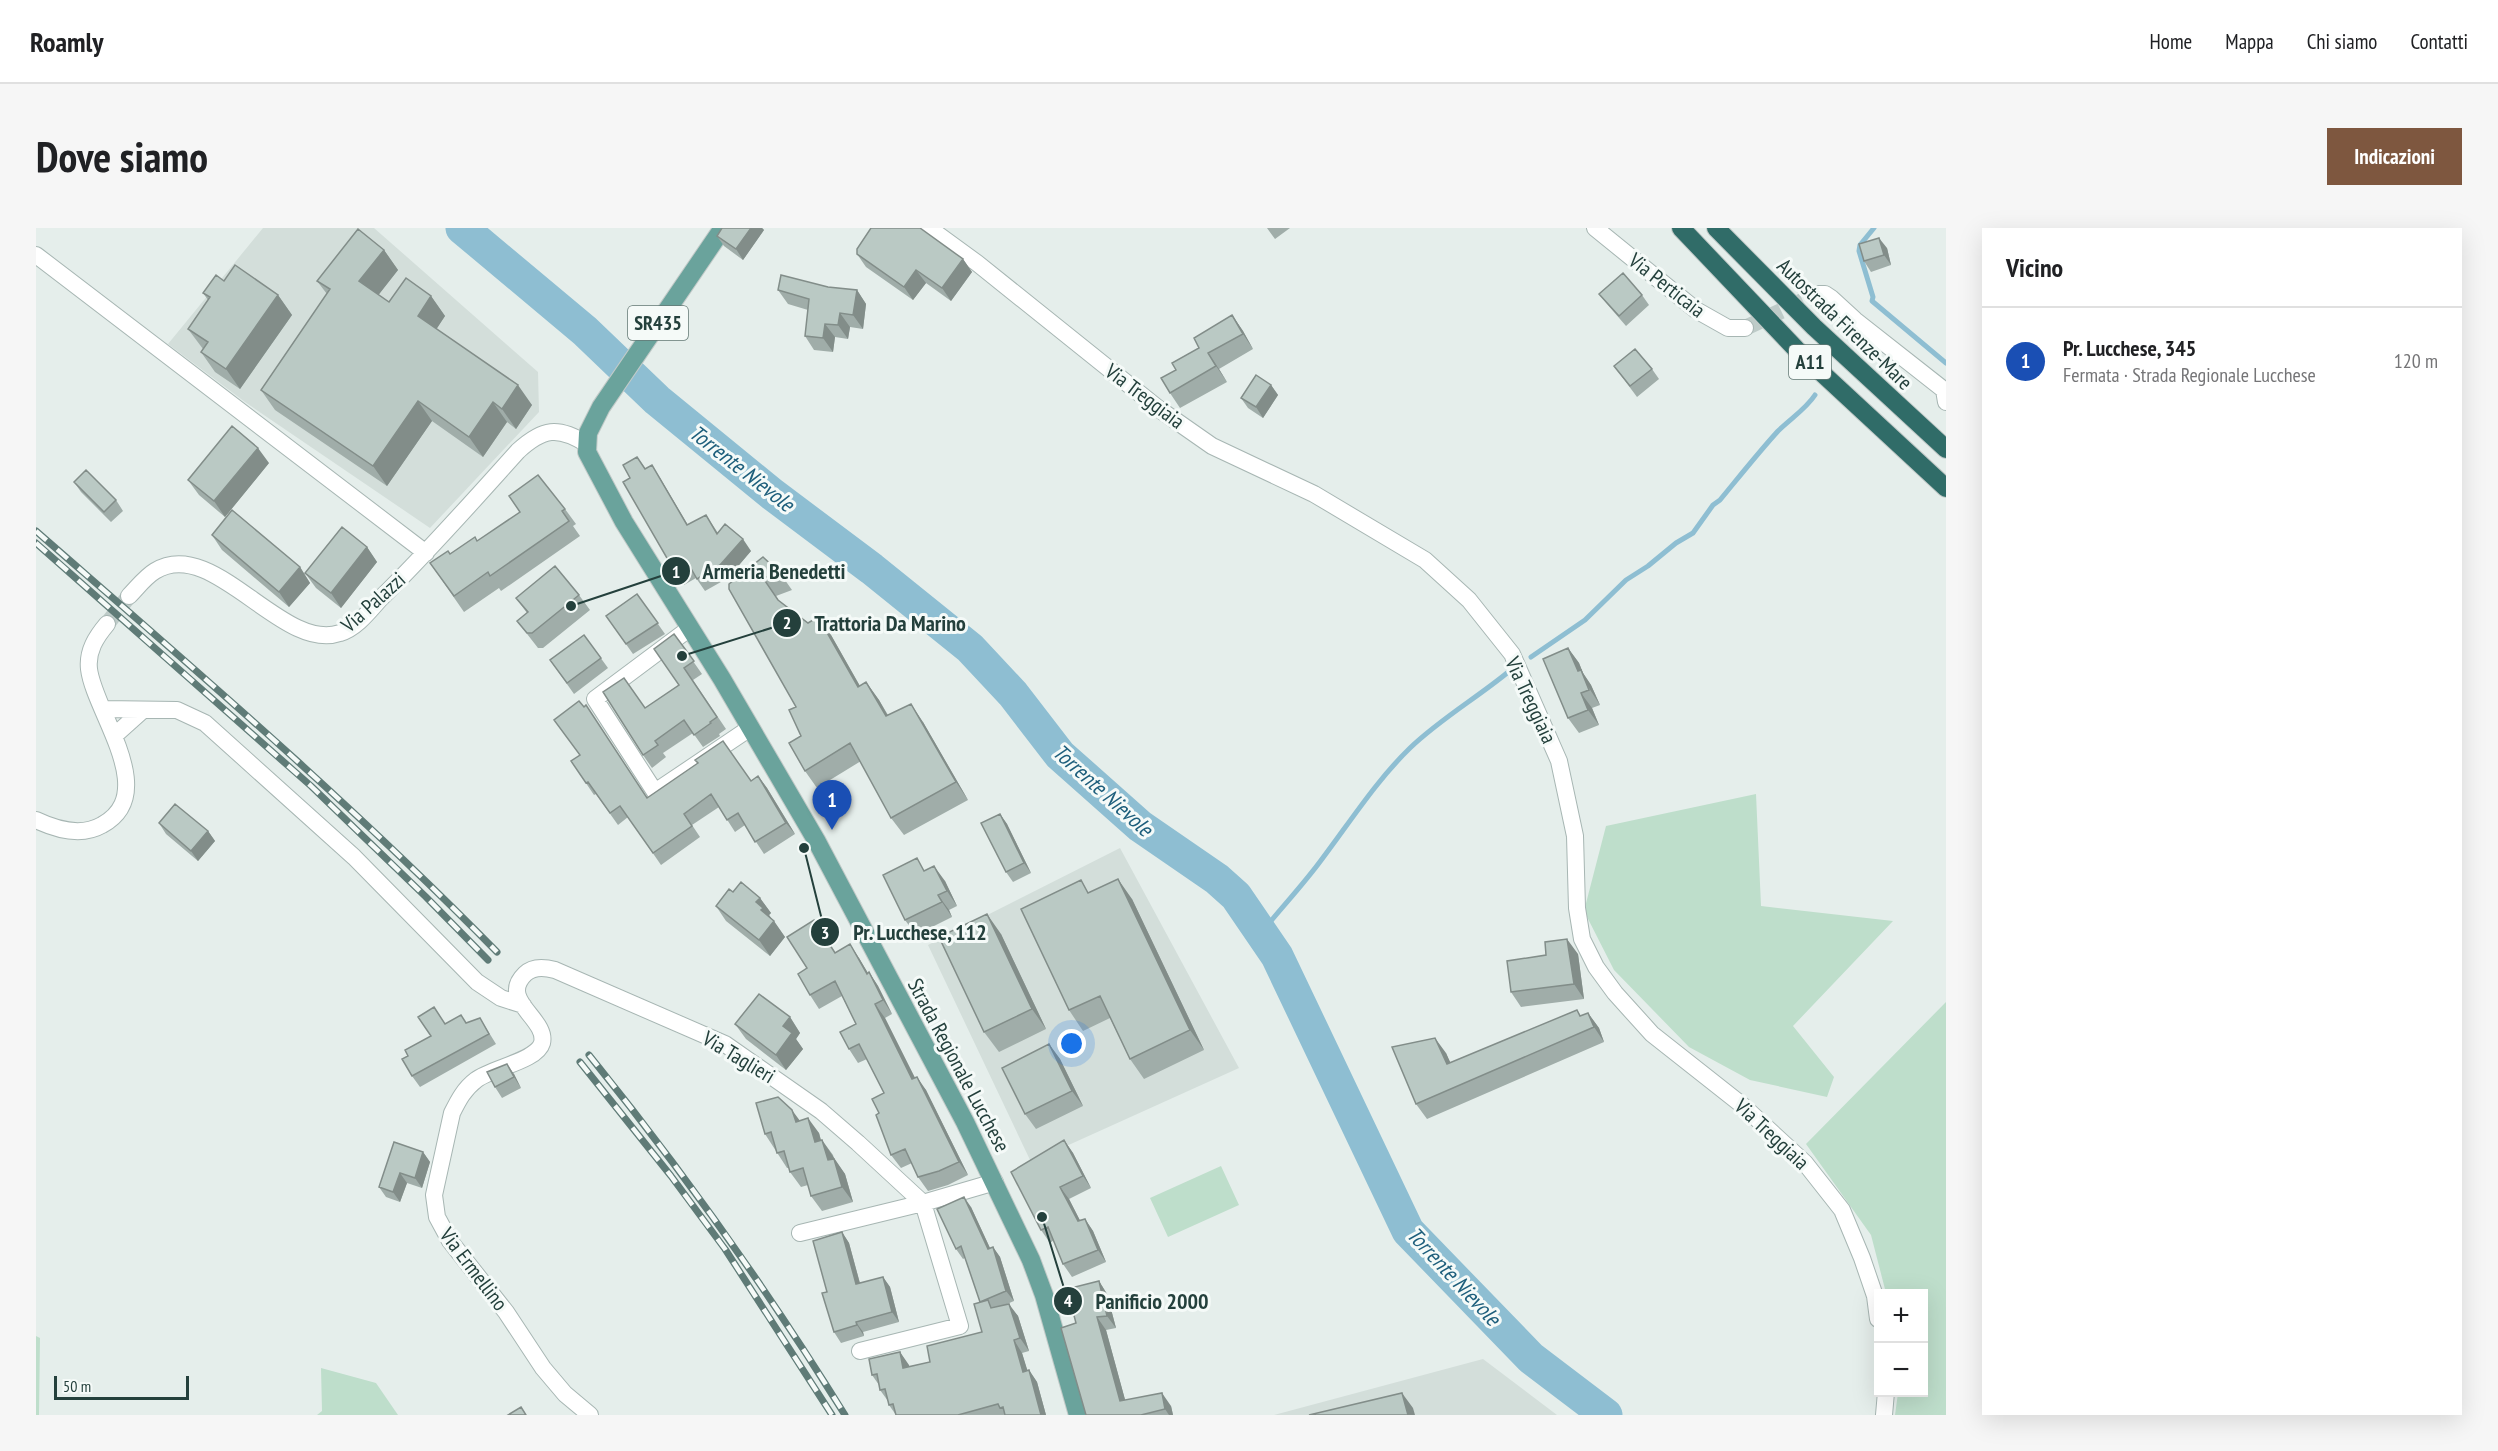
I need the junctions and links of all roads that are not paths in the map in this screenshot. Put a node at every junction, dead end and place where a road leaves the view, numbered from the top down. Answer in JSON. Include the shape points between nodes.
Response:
{"nodes":[{"id":1,"x":929,"y":228,"type":"edge"},
{"id":2,"x":1595,"y":228,"type":"edge"},
{"id":3,"x":1681,"y":228,"type":"edge"},
{"id":4,"x":1716,"y":228,"type":"edge"},
{"id":5,"x":719,"y":233,"type":"edge"},
{"id":6,"x":36,"y":255,"type":"edge"},
{"id":7,"x":1817,"y":294,"type":"dead end"},
{"id":8,"x":1745,"y":328,"type":"tunnel mouth"},
{"id":9,"x":1945,"y":393,"type":"edge"},
{"id":10,"x":587,"y":444,"type":"junction"},
{"id":11,"x":1946,"y":449,"type":"edge"},
{"id":12,"x":1946,"y":488,"type":"edge"},
{"id":13,"x":426,"y":553,"type":"junction"},
{"id":14,"x":129,"y":597,"type":"tunnel mouth"},
{"id":15,"x":107,"y":624,"type":"tunnel mouth"},
{"id":16,"x":690,"y":628,"type":"junction"},
{"id":17,"x":103,"y":709,"type":"junction"},
{"id":18,"x":143,"y":710,"type":"junction"},
{"id":19,"x":750,"y":728,"type":"junction"},
{"id":20,"x":114,"y":736,"type":"junction"},
{"id":21,"x":36,"y":820,"type":"edge"},
{"id":22,"x":523,"y":1005,"type":"junction"},
{"id":23,"x":995,"y":1182,"type":"junction"},
{"id":24,"x":922,"y":1203,"type":"junction"},
{"id":25,"x":800,"y":1233,"type":"dead end"},
{"id":26,"x":1874,"y":1293,"type":"edge"},
{"id":27,"x":860,"y":1351,"type":"dead end"},
{"id":28,"x":1886,"y":1397,"type":"edge"},
{"id":29,"x":590,"y":1415,"type":"edge"},
{"id":30,"x":1078,"y":1415,"type":"edge"},
{"id":31,"x":1884,"y":1415,"type":"edge"}],
"edges":[{"from":1,"to":26,"type":"street","name":"Via Treggiaia","via":[[1159,409],[1212,446],[1314,494],[1405,548],[1469,600],[1512,654],[1559,761],[1575,836],[1582,939],[1596,967],[1652,1034],[1742,1105],[1813,1173],[1842,1210]]},
{"from":2,"to":8,"type":"street","name":"Via Perticaia","via":[[1696,310],[1728,328]]},
{"from":3,"to":12,"type":"highway","number":"A11","via":[[1796,349]]},
{"from":4,"to":11,"type":"highway","name":"Autostrada Firenze-Mare","number":"A11","via":[[1814,327]]},
{"from":5,"to":10,"type":"main road","number":"SR435","via":[[601,407],[591,424]]},
{"from":6,"to":13,"type":"street"},
{"from":7,"to":9,"type":"street","via":[[1831,298]]},
{"from":10,"to":13,"type":"street","name":"Via Palazzi","via":[[554,431],[533,438]]},
{"from":10,"to":16,"type":"main road","name":"Strada Regionale Lucchese","via":[[587,452],[624,522]]},
{"from":13,"to":14,"type":"street","name":"Via Palazzi","via":[[354,625],[332,635],[297,627],[213,573],[188,565],[155,570]]},
{"from":15,"to":17,"type":"street","via":[[93,644],[89,660],[93,685]]},
{"from":16,"to":19,"type":"main road","name":"Strada Regionale Lucchese"},
{"from":16,"to":19,"type":"street","via":[[596,699],[655,792]]},
{"from":17,"to":18,"type":"street"},
{"from":17,"to":20,"type":"street"},
{"from":18,"to":20,"type":"street"},
{"from":18,"to":22,"type":"street","via":[[177,710],[205,723],[354,857],[477,982],[501,998]]},
{"from":19,"to":23,"type":"main road","name":"Strada Regionale Lucchese","via":[[816,840]]},
{"from":20,"to":21,"type":"street","via":[[126,779],[123,799],[112,818],[87,831],[58,829]]},
{"from":22,"to":24,"type":"street","name":"Via Taglieri","via":[[517,996],[520,980],[531,969],[546,968],[725,1044],[821,1111]]},
{"from":22,"to":29,"type":"street","name":"Via Ermellino","via":[[543,1038],[541,1044],[532,1055],[482,1076],[457,1101],[434,1208],[446,1235],[506,1312],[543,1368]]},
{"from":23,"to":24,"type":"street"},
{"from":23,"to":30,"type":"main road","name":"Strada Regionale Lucchese","via":[[1044,1295]]},
{"from":24,"to":25,"type":"street"},
{"from":24,"to":27,"type":"street","via":[[960,1326]]},
{"from":28,"to":31,"type":"street"}]}
